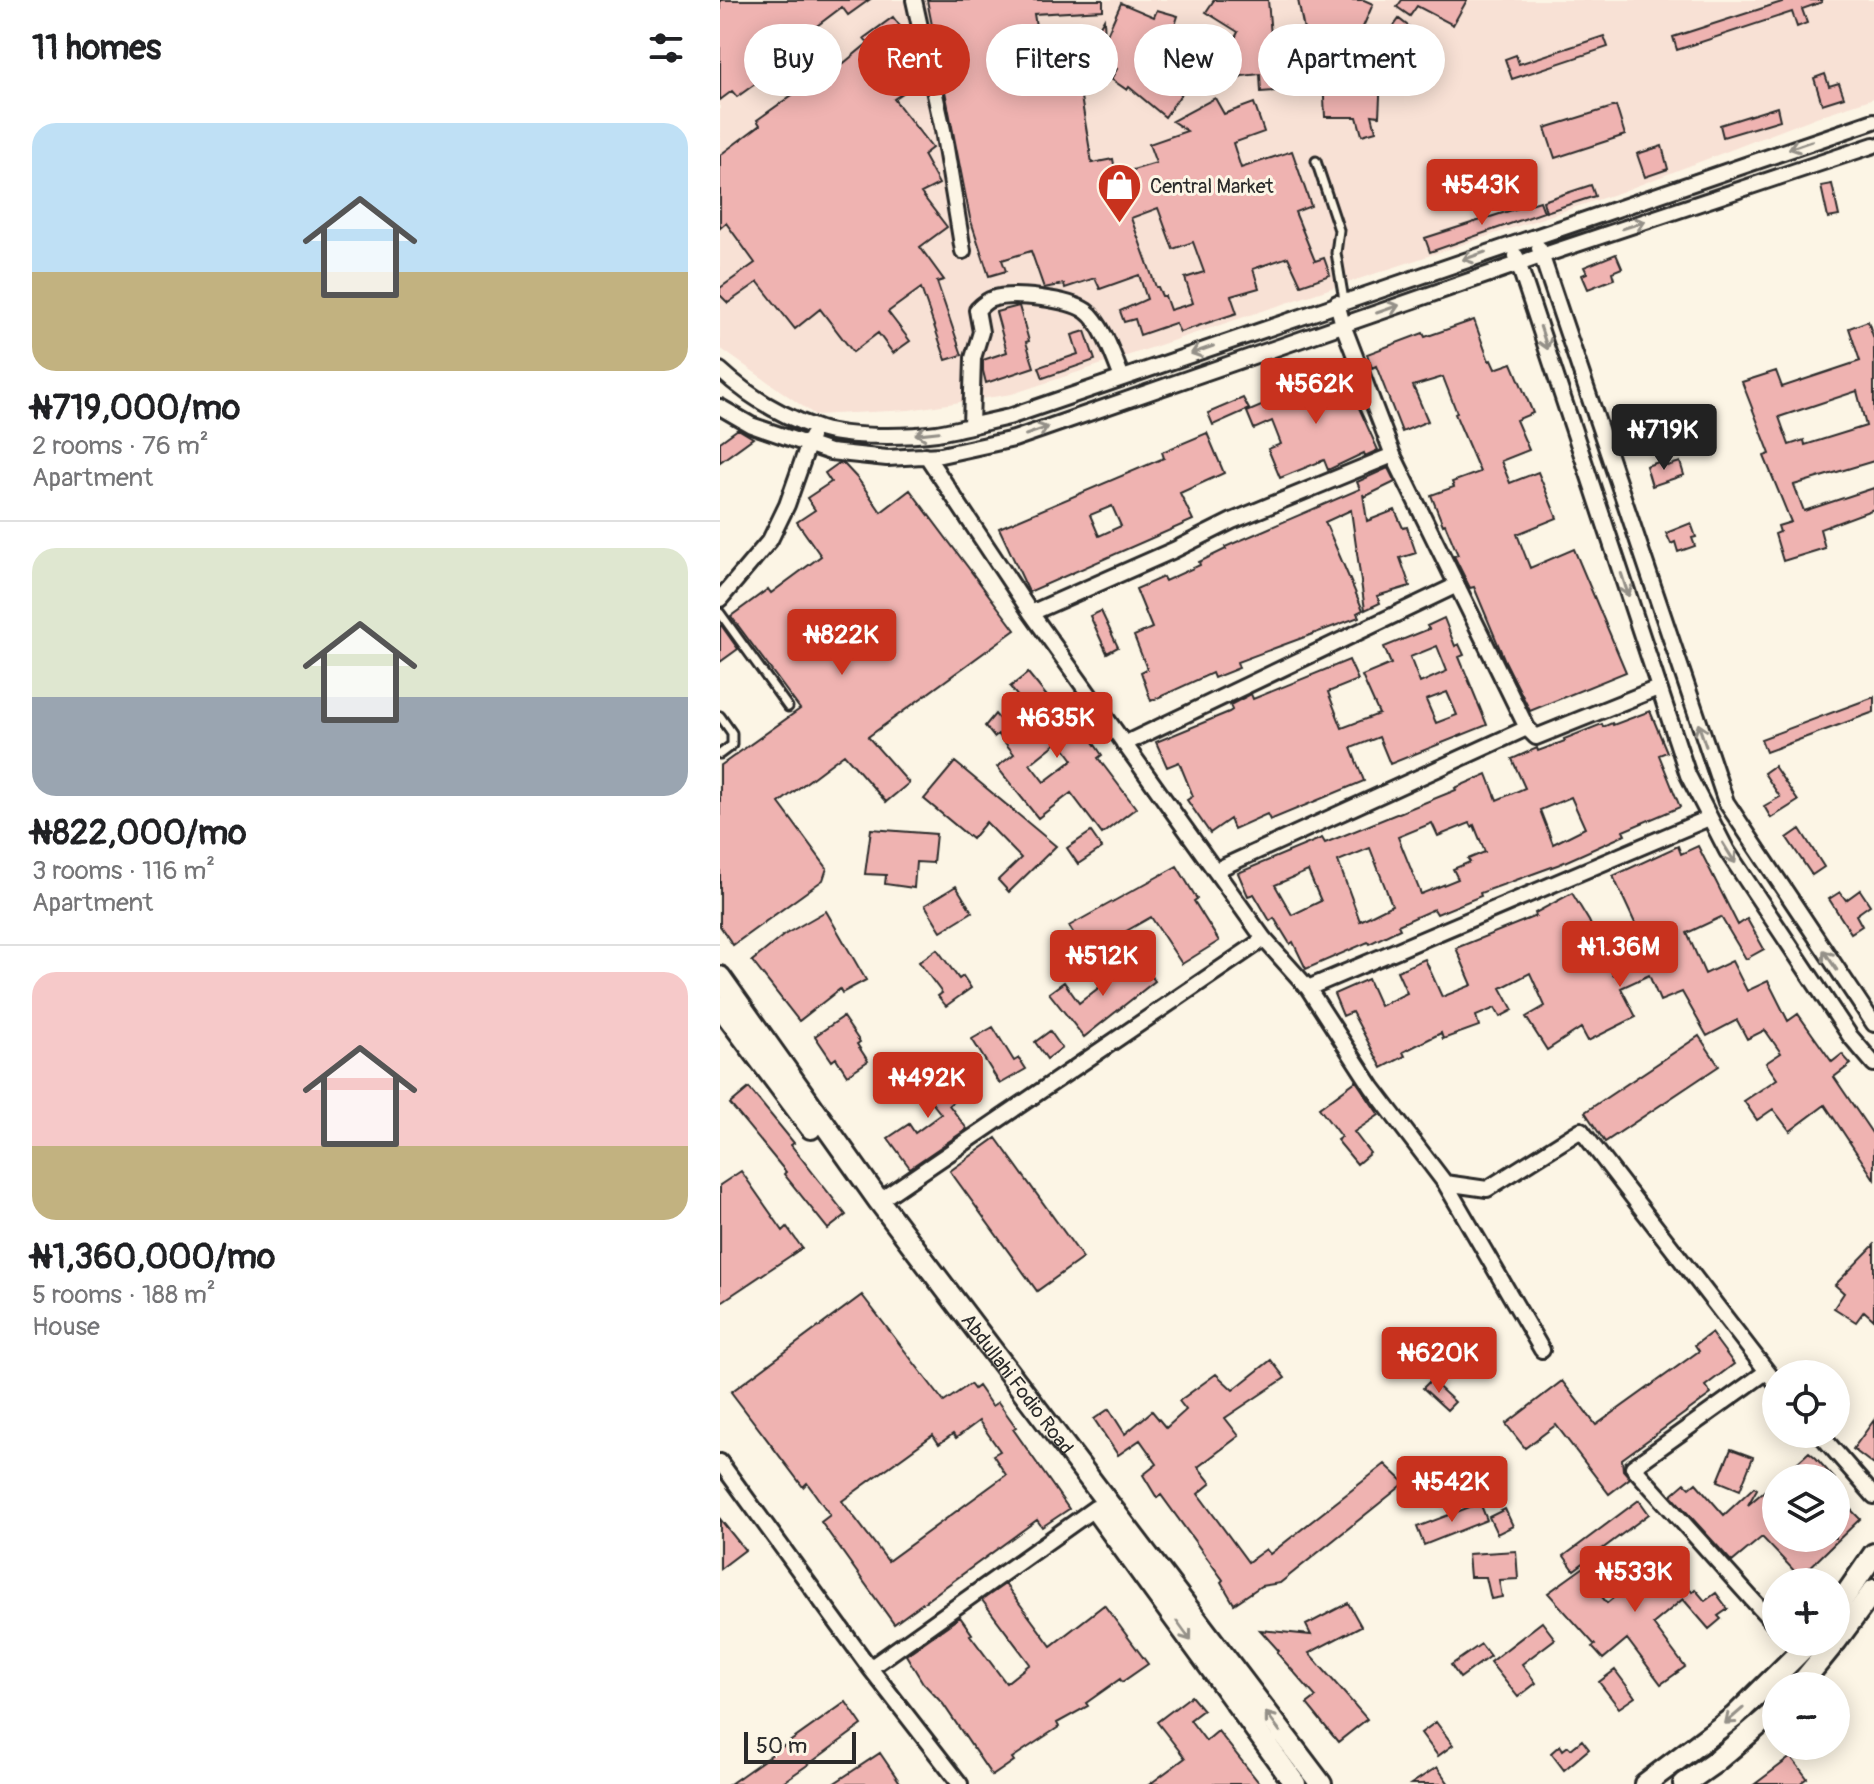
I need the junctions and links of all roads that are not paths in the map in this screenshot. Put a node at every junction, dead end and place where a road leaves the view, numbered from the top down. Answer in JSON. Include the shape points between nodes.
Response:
{"nodes":[{"id":1,"x":914,"y":0,"type":"edge"},
{"id":2,"x":1874,"y":121,"type":"edge"},
{"id":3,"x":1874,"y":145,"type":"edge"},
{"id":4,"x":1316,"y":161,"type":"dead end"},
{"id":5,"x":1535,"y":235,"type":"junction"},
{"id":6,"x":1512,"y":243,"type":"junction"},
{"id":7,"x":963,"y":251,"type":"dead end"},
{"id":8,"x":1541,"y":256,"type":"junction"},
{"id":9,"x":1519,"y":264,"type":"junction"},
{"id":10,"x":1341,"y":302,"type":"junction"},
{"id":11,"x":1343,"y":325,"type":"junction"},
{"id":12,"x":720,"y":370,"type":"edge"},
{"id":13,"x":1122,"y":378,"type":"junction"},
{"id":14,"x":720,"y":407,"type":"edge"},
{"id":15,"x":813,"y":425,"type":"junction"},
{"id":16,"x":971,"y":425,"type":"junction"},
{"id":17,"x":809,"y":445,"type":"junction"},
{"id":18,"x":926,"y":455,"type":"junction"},
{"id":19,"x":1393,"y":455,"type":"junction"},
{"id":20,"x":1455,"y":586,"type":"junction"},
{"id":21,"x":720,"y":599,"type":"edge"},
{"id":22,"x":720,"y":613,"type":"edge"},
{"id":23,"x":1031,"y":613,"type":"junction"},
{"id":24,"x":1658,"y":688,"type":"junction"},
{"id":25,"x":788,"y":707,"type":"dead end"},
{"id":26,"x":720,"y":716,"type":"edge"},
{"id":27,"x":1527,"y":728,"type":"junction"},
{"id":28,"x":1124,"y":744,"type":"junction"},
{"id":29,"x":720,"y":754,"type":"edge"},
{"id":30,"x":1709,"y":818,"type":"junction"},
{"id":31,"x":1216,"y":870,"type":"junction"},
{"id":32,"x":1264,"y":939,"type":"junction"},
{"id":33,"x":720,"y":977,"type":"edge"},
{"id":34,"x":1308,"y":988,"type":"junction"},
{"id":35,"x":720,"y":1006,"type":"edge"},
{"id":36,"x":1874,"y":1024,"type":"edge"},
{"id":37,"x":1874,"y":1064,"type":"edge"},
{"id":38,"x":1445,"y":1183,"type":"junction"},
{"id":39,"x":879,"y":1201,"type":"junction"},
{"id":40,"x":1542,"y":1350,"type":"dead end"},
{"id":41,"x":1762,"y":1366,"type":"edge"},
{"id":42,"x":1762,"y":1384,"type":"edge"},
{"id":43,"x":1832,"y":1448,"type":"edge"},
{"id":44,"x":720,"y":1462,"type":"edge"},
{"id":45,"x":1874,"y":1496,"type":"edge"},
{"id":46,"x":1095,"y":1508,"type":"junction"},
{"id":47,"x":1874,"y":1554,"type":"edge"},
{"id":48,"x":1850,"y":1589,"type":"edge"},
{"id":49,"x":1874,"y":1590,"type":"edge"},
{"id":50,"x":1762,"y":1610,"type":"edge"},
{"id":51,"x":1850,"y":1623,"type":"edge"},
{"id":52,"x":1790,"y":1656,"type":"edge"},
{"id":53,"x":1824,"y":1656,"type":"edge"},
{"id":54,"x":870,"y":1668,"type":"junction"},
{"id":55,"x":1811,"y":1672,"type":"edge"},
{"id":56,"x":1762,"y":1722,"type":"edge"},
{"id":57,"x":960,"y":1784,"type":"edge"},
{"id":58,"x":1295,"y":1784,"type":"edge"},
{"id":59,"x":1321,"y":1784,"type":"edge"},
{"id":60,"x":1645,"y":1784,"type":"edge"},
{"id":61,"x":1684,"y":1784,"type":"edge"}],
"edges":[{"from":1,"to":7,"type":"street"},
{"from":2,"to":5,"type":"street","one_way":true},
{"from":8,"to":3,"type":"street","one_way":true},
{"from":4,"to":10,"type":"lane","via":[[1339,230]]},
{"from":5,"to":6,"type":"street"},
{"from":5,"to":8,"type":"street"},
{"from":6,"to":9,"type":"street"},
{"from":6,"to":10,"type":"street","one_way":true},
{"from":8,"to":9,"type":"street"},
{"from":36,"to":8,"type":"street","one_way":true,"via":[[1726,802]]},
{"from":11,"to":9,"type":"street","one_way":true},
{"from":9,"to":24,"type":"street","one_way":true},
{"from":10,"to":11,"type":"street"},
{"from":10,"to":13,"type":"street","one_way":true},
{"from":18,"to":11,"type":"street","one_way":true,"via":[[1014,439]]},
{"from":11,"to":19,"type":"street"},
{"from":12,"to":15,"type":"street","via":[[771,407]]},
{"from":13,"to":16,"type":"street"},
{"from":13,"to":16,"type":"street","via":[[1109,345],[1086,311],[1055,300],[991,299],[977,310],[981,332],[973,358]]},
{"from":14,"to":17,"type":"street","via":[[751,425]]},
{"from":16,"to":15,"type":"street","one_way":true,"via":[[889,436]]},
{"from":15,"to":17,"type":"street"},
{"from":17,"to":18,"type":"street","via":[[887,458]]},
{"from":17,"to":21,"type":"street","via":[[770,540]]},
{"from":18,"to":23,"type":"street"},
{"from":19,"to":20,"type":"street"},
{"from":19,"to":23,"type":"street"},
{"from":20,"to":27,"type":"street"},
{"from":20,"to":28,"type":"street"},
{"from":22,"to":25,"type":"lane"},
{"from":23,"to":28,"type":"street"},
{"from":24,"to":27,"type":"street","via":[[1536,737]]},
{"from":24,"to":30,"type":"street"},
{"from":26,"to":29,"type":"lane","via":[[732,733],[732,745]]},
{"from":27,"to":31,"type":"street"},
{"from":28,"to":31,"type":"street"},
{"from":30,"to":34,"type":"street"},
{"from":30,"to":37,"type":"street","one_way":true,"via":[[1850,1036]]},
{"from":31,"to":32,"type":"street"},
{"from":32,"to":34,"type":"street"},
{"from":32,"to":39,"type":"street"},
{"from":33,"to":39,"type":"main road","name":"Abdullahi Fodio Road"},
{"from":34,"to":38,"type":"street","via":[[1372,1087]]},
{"from":35,"to":46,"type":"main road","name":"Abdullahi Fodio Road"},
{"from":38,"to":40,"type":"street"},
{"from":38,"to":41,"type":"street","via":[[1487,1189],[1581,1130]]},
{"from":59,"to":39,"type":"main road","name":"Abdullahi Fodio Road","one_way":true},
{"from":42,"to":50,"type":"street","via":[[1633,1467]]},
{"from":43,"to":45,"type":"street"},
{"from":44,"to":54,"type":"street"},
{"from":46,"to":54,"type":"street"},
{"from":46,"to":58,"type":"main road","name":"Abdullahi Fodio Road","one_way":true},
{"from":47,"to":48,"type":"main road"},
{"from":49,"to":51,"type":"main road"},
{"from":52,"to":60,"type":"main road","one_way":true,"via":[[1734,1717]]},
{"from":53,"to":55,"type":"main road"},
{"from":54,"to":57,"type":"street"},
{"from":56,"to":61,"type":"main road"}]}
